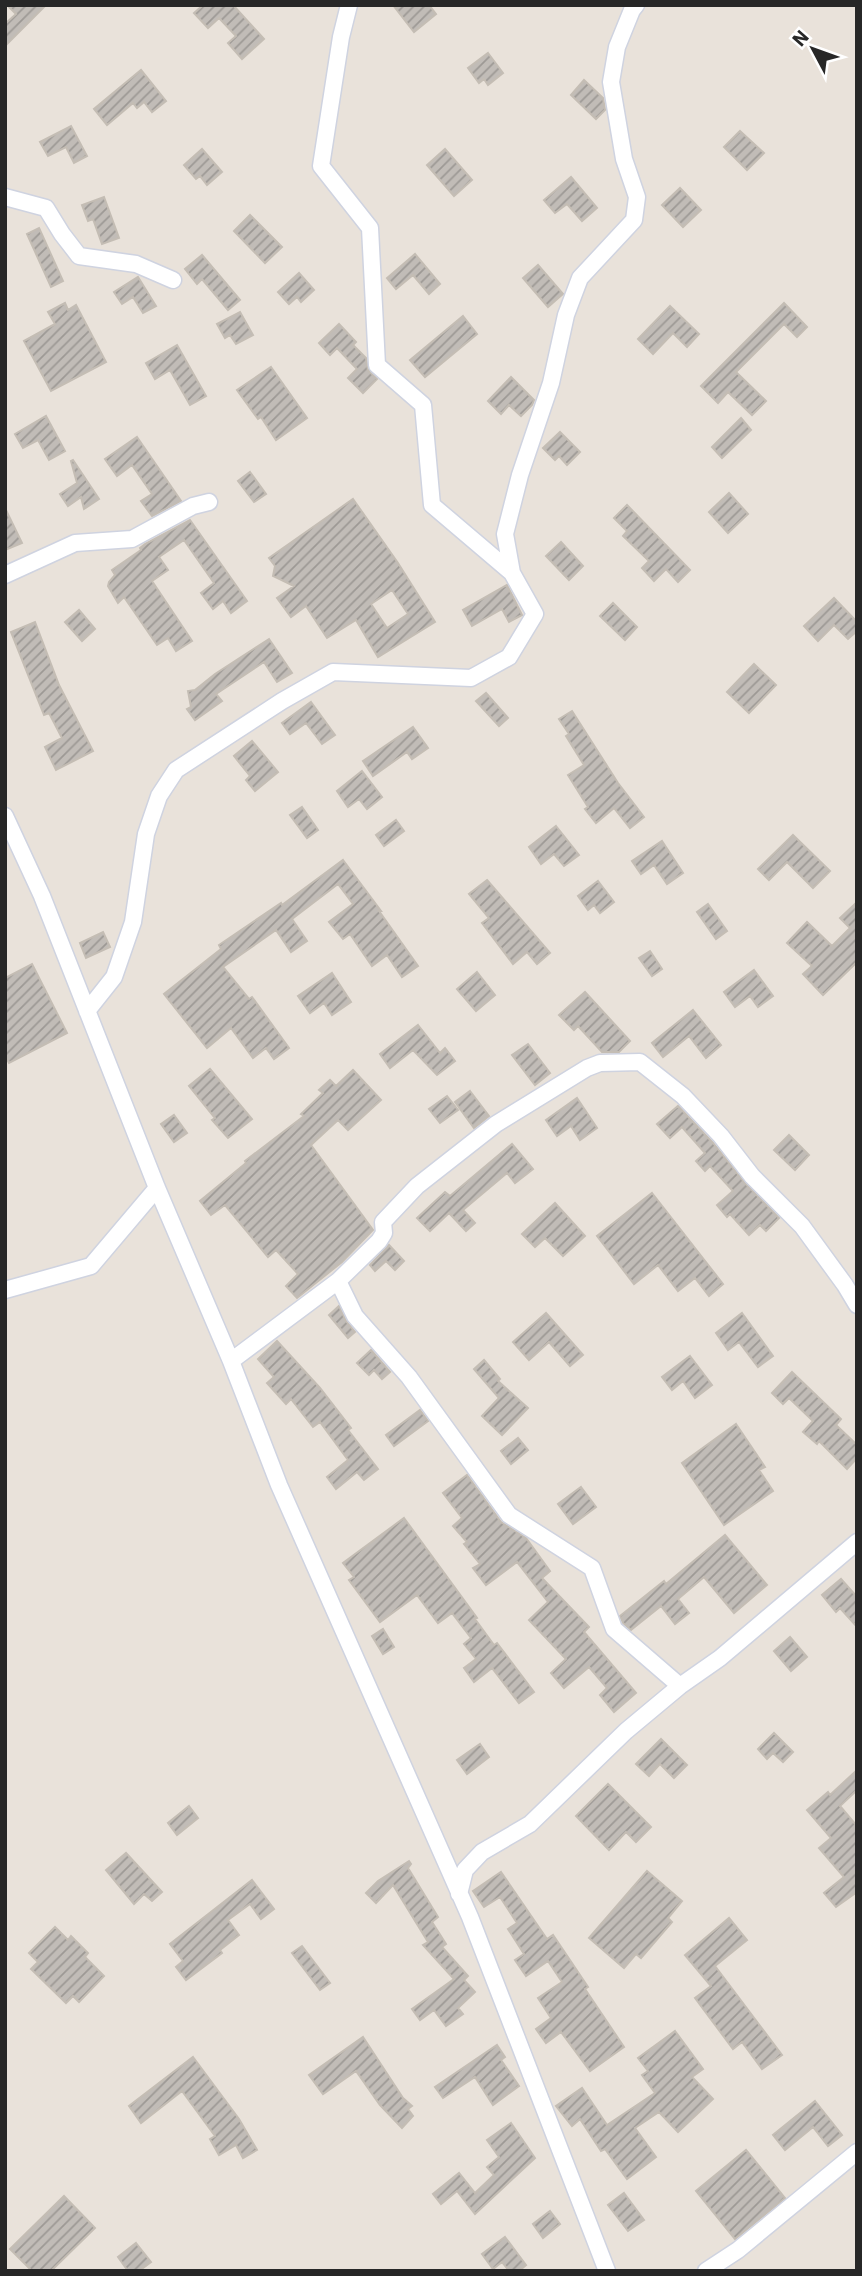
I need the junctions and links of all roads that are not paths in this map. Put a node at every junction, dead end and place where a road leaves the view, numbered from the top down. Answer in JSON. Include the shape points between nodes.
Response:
{"nodes":[{"id":1,"x":349,"y":5,"type":"edge"},
{"id":2,"x":636,"y":5,"type":"edge"},
{"id":3,"x":5,"y":197,"type":"edge"},
{"id":4,"x":173,"y":280,"type":"dead end"},
{"id":5,"x":209,"y":502,"type":"dead end"},
{"id":6,"x":512,"y":573,"type":"junction"},
{"id":7,"x":5,"y":575,"type":"edge"},
{"id":8,"x":5,"y":816,"type":"edge"},
{"id":9,"x":87,"y":1011,"type":"junction"},
{"id":10,"x":157,"y":1188,"type":"junction"},
{"id":11,"x":338,"y":1282,"type":"junction"},
{"id":12,"x":5,"y":1290,"type":"edge"},
{"id":13,"x":857,"y":1305,"type":"edge"},
{"id":14,"x":231,"y":1361,"type":"junction"},
{"id":15,"x":857,"y":1542,"type":"edge"},
{"id":16,"x":680,"y":1686,"type":"junction"},
{"id":17,"x":459,"y":1894,"type":"junction"},
{"id":18,"x":857,"y":2152,"type":"edge"},
{"id":19,"x":607,"y":2271,"type":"edge"},
{"id":20,"x":706,"y":2271,"type":"edge"}],
"edges":[{"from":1,"to":6,"type":"street","via":[[321,166],[370,228],[377,365],[423,405],[432,505]]},
{"from":2,"to":6,"type":"street","via":[[617,47],[611,82],[624,159],[637,197],[634,220],[580,278],[566,315],[551,383],[505,534]]},
{"from":3,"to":4,"type":"street","via":[[46,208],[79,256],[136,264]]},
{"from":5,"to":7,"type":"street","via":[[192,506],[132,540],[75,543]]},
{"from":6,"to":9,"type":"street","via":[[535,614],[509,657],[471,678],[333,672],[176,770],[159,796],[146,834],[133,922],[114,978]]},
{"from":8,"to":9,"type":"street","via":[[43,895]]},
{"from":9,"to":10,"type":"street"},
{"from":10,"to":12,"type":"street","via":[[91,1266]]},
{"from":10,"to":14,"type":"street"},
{"from":11,"to":13,"type":"street","via":[[380,1241],[383,1222],[417,1186],[496,1124],[587,1068],[600,1063],[640,1062],[683,1096],[802,1226]]},
{"from":11,"to":14,"type":"street"},
{"from":11,"to":16,"type":"street","via":[[355,1316],[409,1377],[509,1515],[592,1568],[614,1629]]},
{"from":14,"to":17,"type":"street","via":[[279,1485]]},
{"from":15,"to":16,"type":"street","via":[[720,1658]]},
{"from":16,"to":17,"type":"street","via":[[530,1824],[482,1852],[465,1870]]},
{"from":17,"to":19,"type":"street"},
{"from":18,"to":20,"type":"street"}]}
